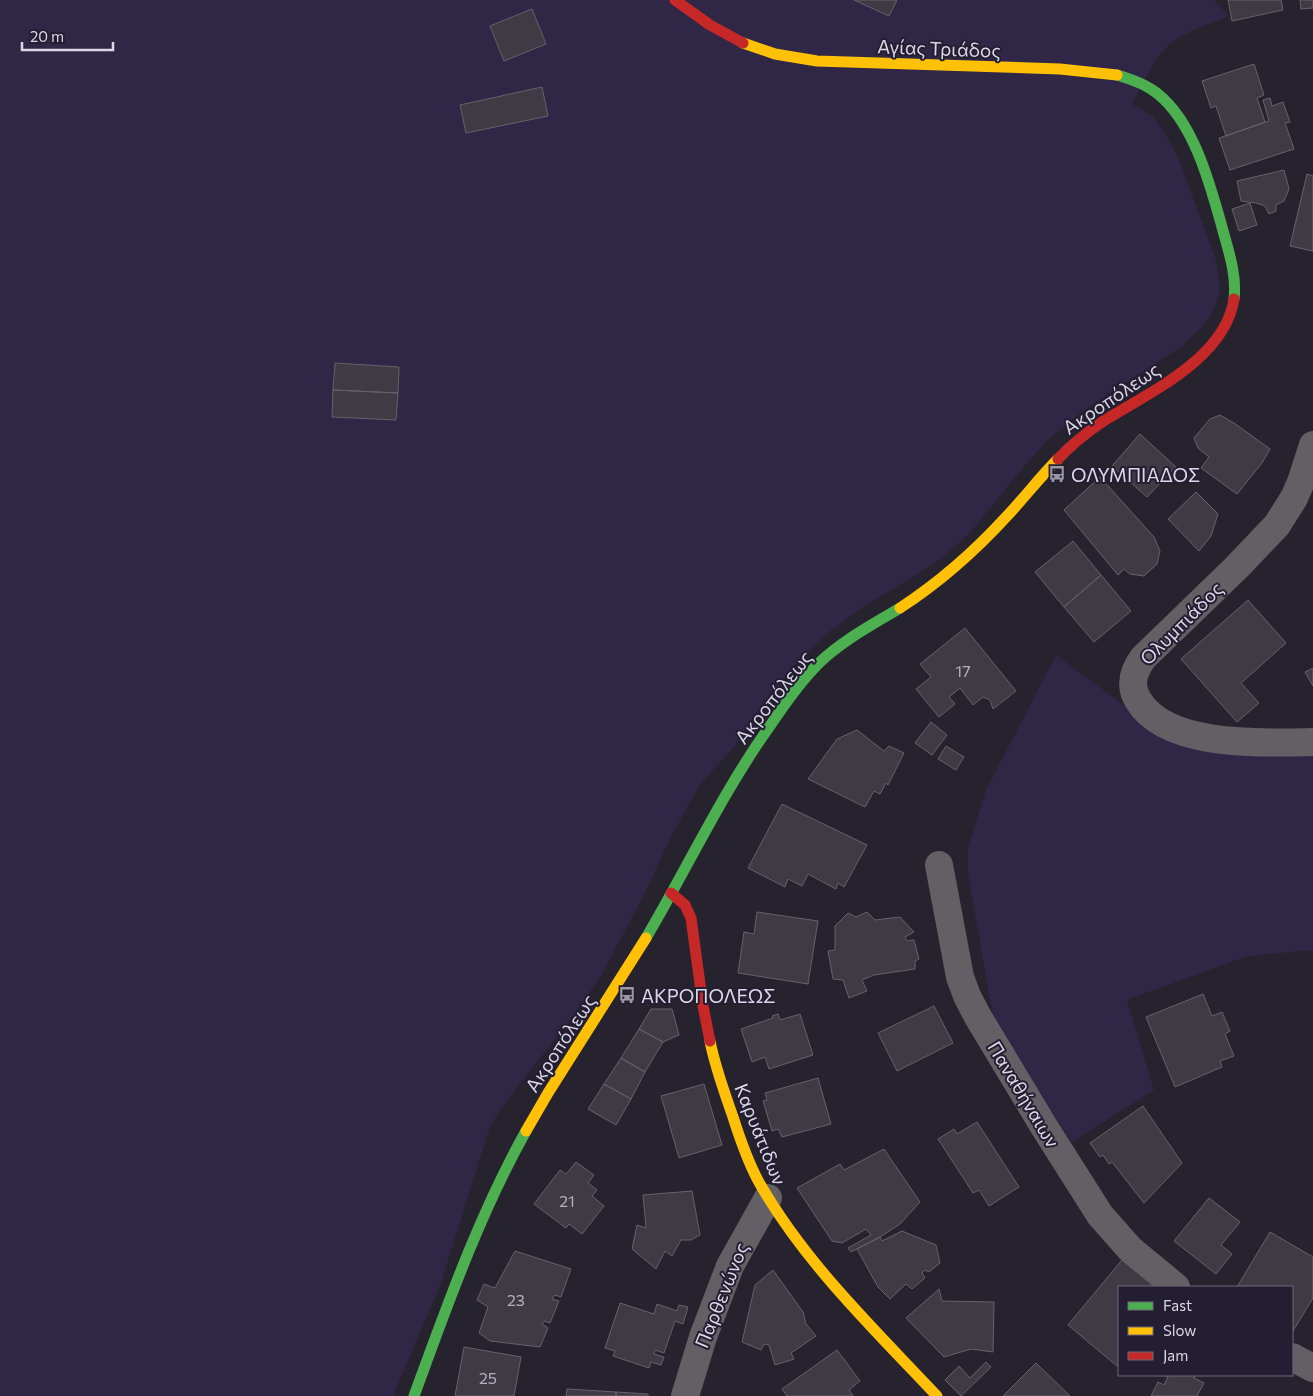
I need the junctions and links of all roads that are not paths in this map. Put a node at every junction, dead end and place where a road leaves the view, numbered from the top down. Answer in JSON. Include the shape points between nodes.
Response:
{"nodes":[{"id":1,"x":676,"y":0,"type":"edge"},
{"id":2,"x":1189,"y":137,"type":"joint"},
{"id":3,"x":1313,"y":445,"type":"edge"},
{"id":4,"x":1313,"y":742,"type":"edge"},
{"id":5,"x":939,"y":865,"type":"dead end"},
{"id":6,"x":671,"y":893,"type":"junction"},
{"id":7,"x":768,"y":1198,"type":"junction"},
{"id":8,"x":1175,"y":1286,"type":"edge"},
{"id":9,"x":1293,"y":1358,"type":"edge"},
{"id":10,"x":1313,"y":1368,"type":"edge"},
{"id":11,"x":414,"y":1396,"type":"edge"},
{"id":12,"x":685,"y":1396,"type":"edge"},
{"id":13,"x":937,"y":1396,"type":"edge"}],
"edges":[{"from":1,"to":2,"type":"street","name":"Αγίας Τριάδος","via":[[718,29],[755,48],[775,54],[870,63],[1060,69],[1125,78],[1160,94]]},
{"from":2,"to":6,"type":"street","name":"Ακροπόλεως","via":[[1208,185],[1233,270],[1233,309],[1222,334],[1190,365],[1072,445],[992,533],[953,570],[907,603],[842,642],[824,658],[778,714],[744,763]]},
{"from":3,"to":4,"type":"street","name":"Ολυμπιάδος","via":[[1294,498],[1277,525],[1143,658],[1134,672],[1132,684],[1147,713],[1175,730],[1232,740]]},
{"from":5,"to":8,"type":"street","name":"Παναθήναιων","via":[[957,963],[967,996],[978,1017],[1100,1215],[1120,1240]]},
{"from":6,"to":7,"type":"street","name":"Καρυάτιδων","via":[[685,904],[691,918],[702,1006],[715,1066],[742,1144]]},
{"from":6,"to":11,"type":"street","name":"Ακροπόλεως","via":[[515,1151],[469,1253]]},
{"from":7,"to":12,"type":"street","name":"Παρθενώνος","via":[[730,1266],[703,1336]]},
{"from":7,"to":13,"type":"street","name":"Καρυάτιδων","via":[[819,1268]]},
{"from":9,"to":10,"type":"street"}]}
